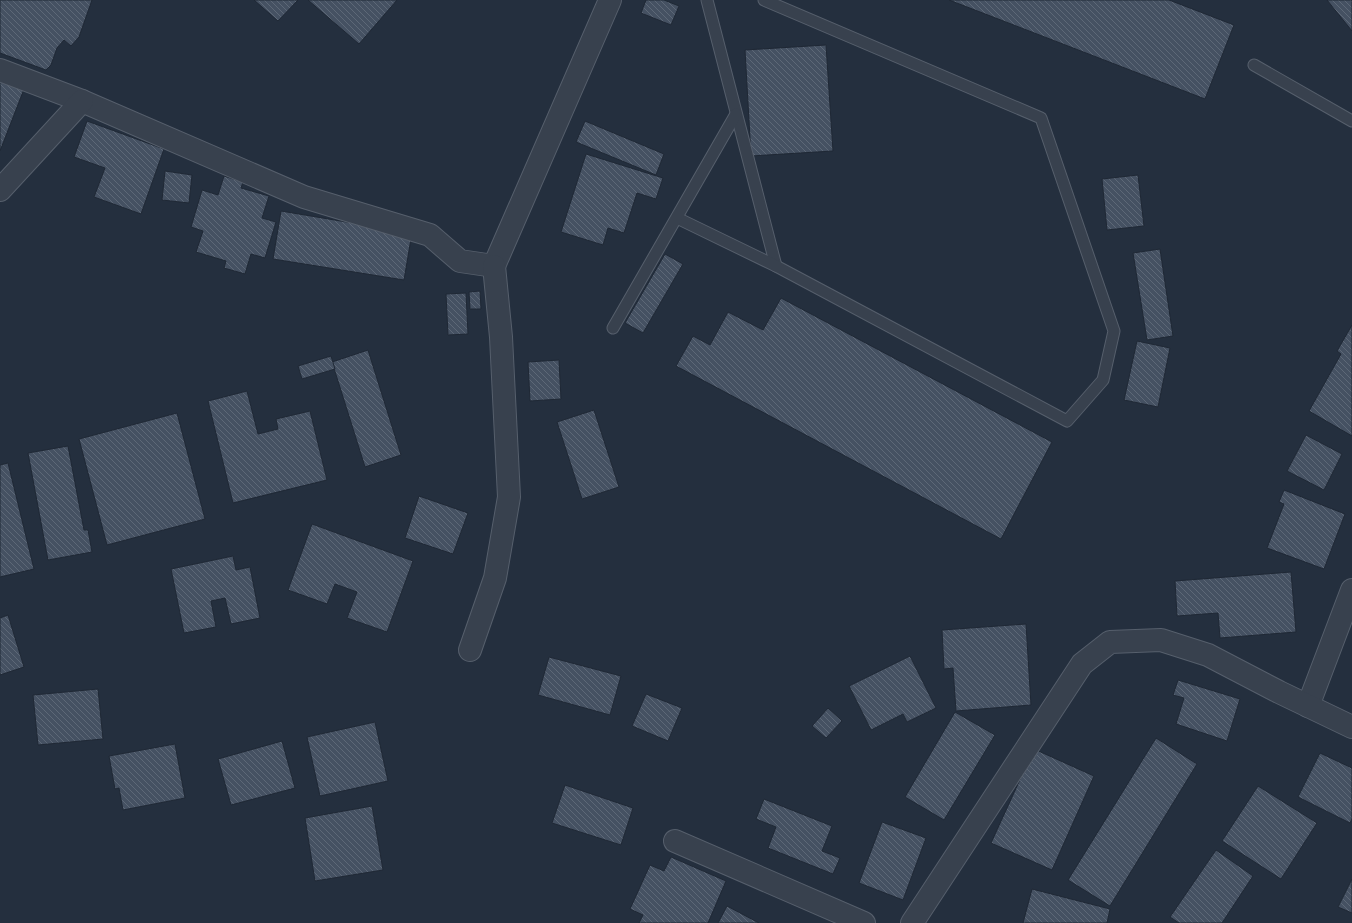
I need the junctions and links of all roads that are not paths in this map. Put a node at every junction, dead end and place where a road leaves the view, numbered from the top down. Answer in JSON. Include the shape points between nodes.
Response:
{"nodes":[{"id":1,"x":610,"y":0,"type":"edge"},
{"id":2,"x":707,"y":0,"type":"edge"},
{"id":3,"x":764,"y":0,"type":"edge"},
{"id":4,"x":1254,"y":65,"type":"dead end"},
{"id":5,"x":0,"y":70,"type":"edge"},
{"id":6,"x":82,"y":101,"type":"junction"},
{"id":7,"x":736,"y":114,"type":"junction"},
{"id":8,"x":1352,"y":121,"type":"edge"},
{"id":9,"x":0,"y":190,"type":"edge"},
{"id":10,"x":677,"y":218,"type":"junction"},
{"id":11,"x":494,"y":266,"type":"junction"},
{"id":12,"x":776,"y":266,"type":"junction"},
{"id":13,"x":613,"y":328,"type":"dead end"},
{"id":14,"x":1352,"y":590,"type":"edge"},
{"id":15,"x":470,"y":650,"type":"dead end"},
{"id":16,"x":1308,"y":706,"type":"junction"},
{"id":17,"x":1352,"y":727,"type":"edge"},
{"id":18,"x":676,"y":841,"type":"dead end"},
{"id":19,"x":864,"y":923,"type":"edge"},
{"id":20,"x":912,"y":923,"type":"edge"}],
"edges":[{"from":1,"to":11,"type":"street"},
{"from":2,"to":7,"type":"lane"},
{"from":3,"to":12,"type":"lane","via":[[1041,118],[1114,331],[1104,380],[1067,421]]},
{"from":4,"to":8,"type":"lane"},
{"from":5,"to":6,"type":"street"},
{"from":6,"to":9,"type":"street"},
{"from":6,"to":11,"type":"street","via":[[304,197],[430,235],[460,261]]},
{"from":7,"to":10,"type":"lane"},
{"from":7,"to":12,"type":"lane"},
{"from":10,"to":12,"type":"lane"},
{"from":10,"to":13,"type":"lane"},
{"from":11,"to":15,"type":"street","via":[[501,337],[509,497],[495,578]]},
{"from":14,"to":16,"type":"street"},
{"from":16,"to":17,"type":"street"},
{"from":16,"to":20,"type":"street","via":[[1208,655],[1161,640],[1110,642],[1082,664]]},
{"from":18,"to":19,"type":"street"}]}
